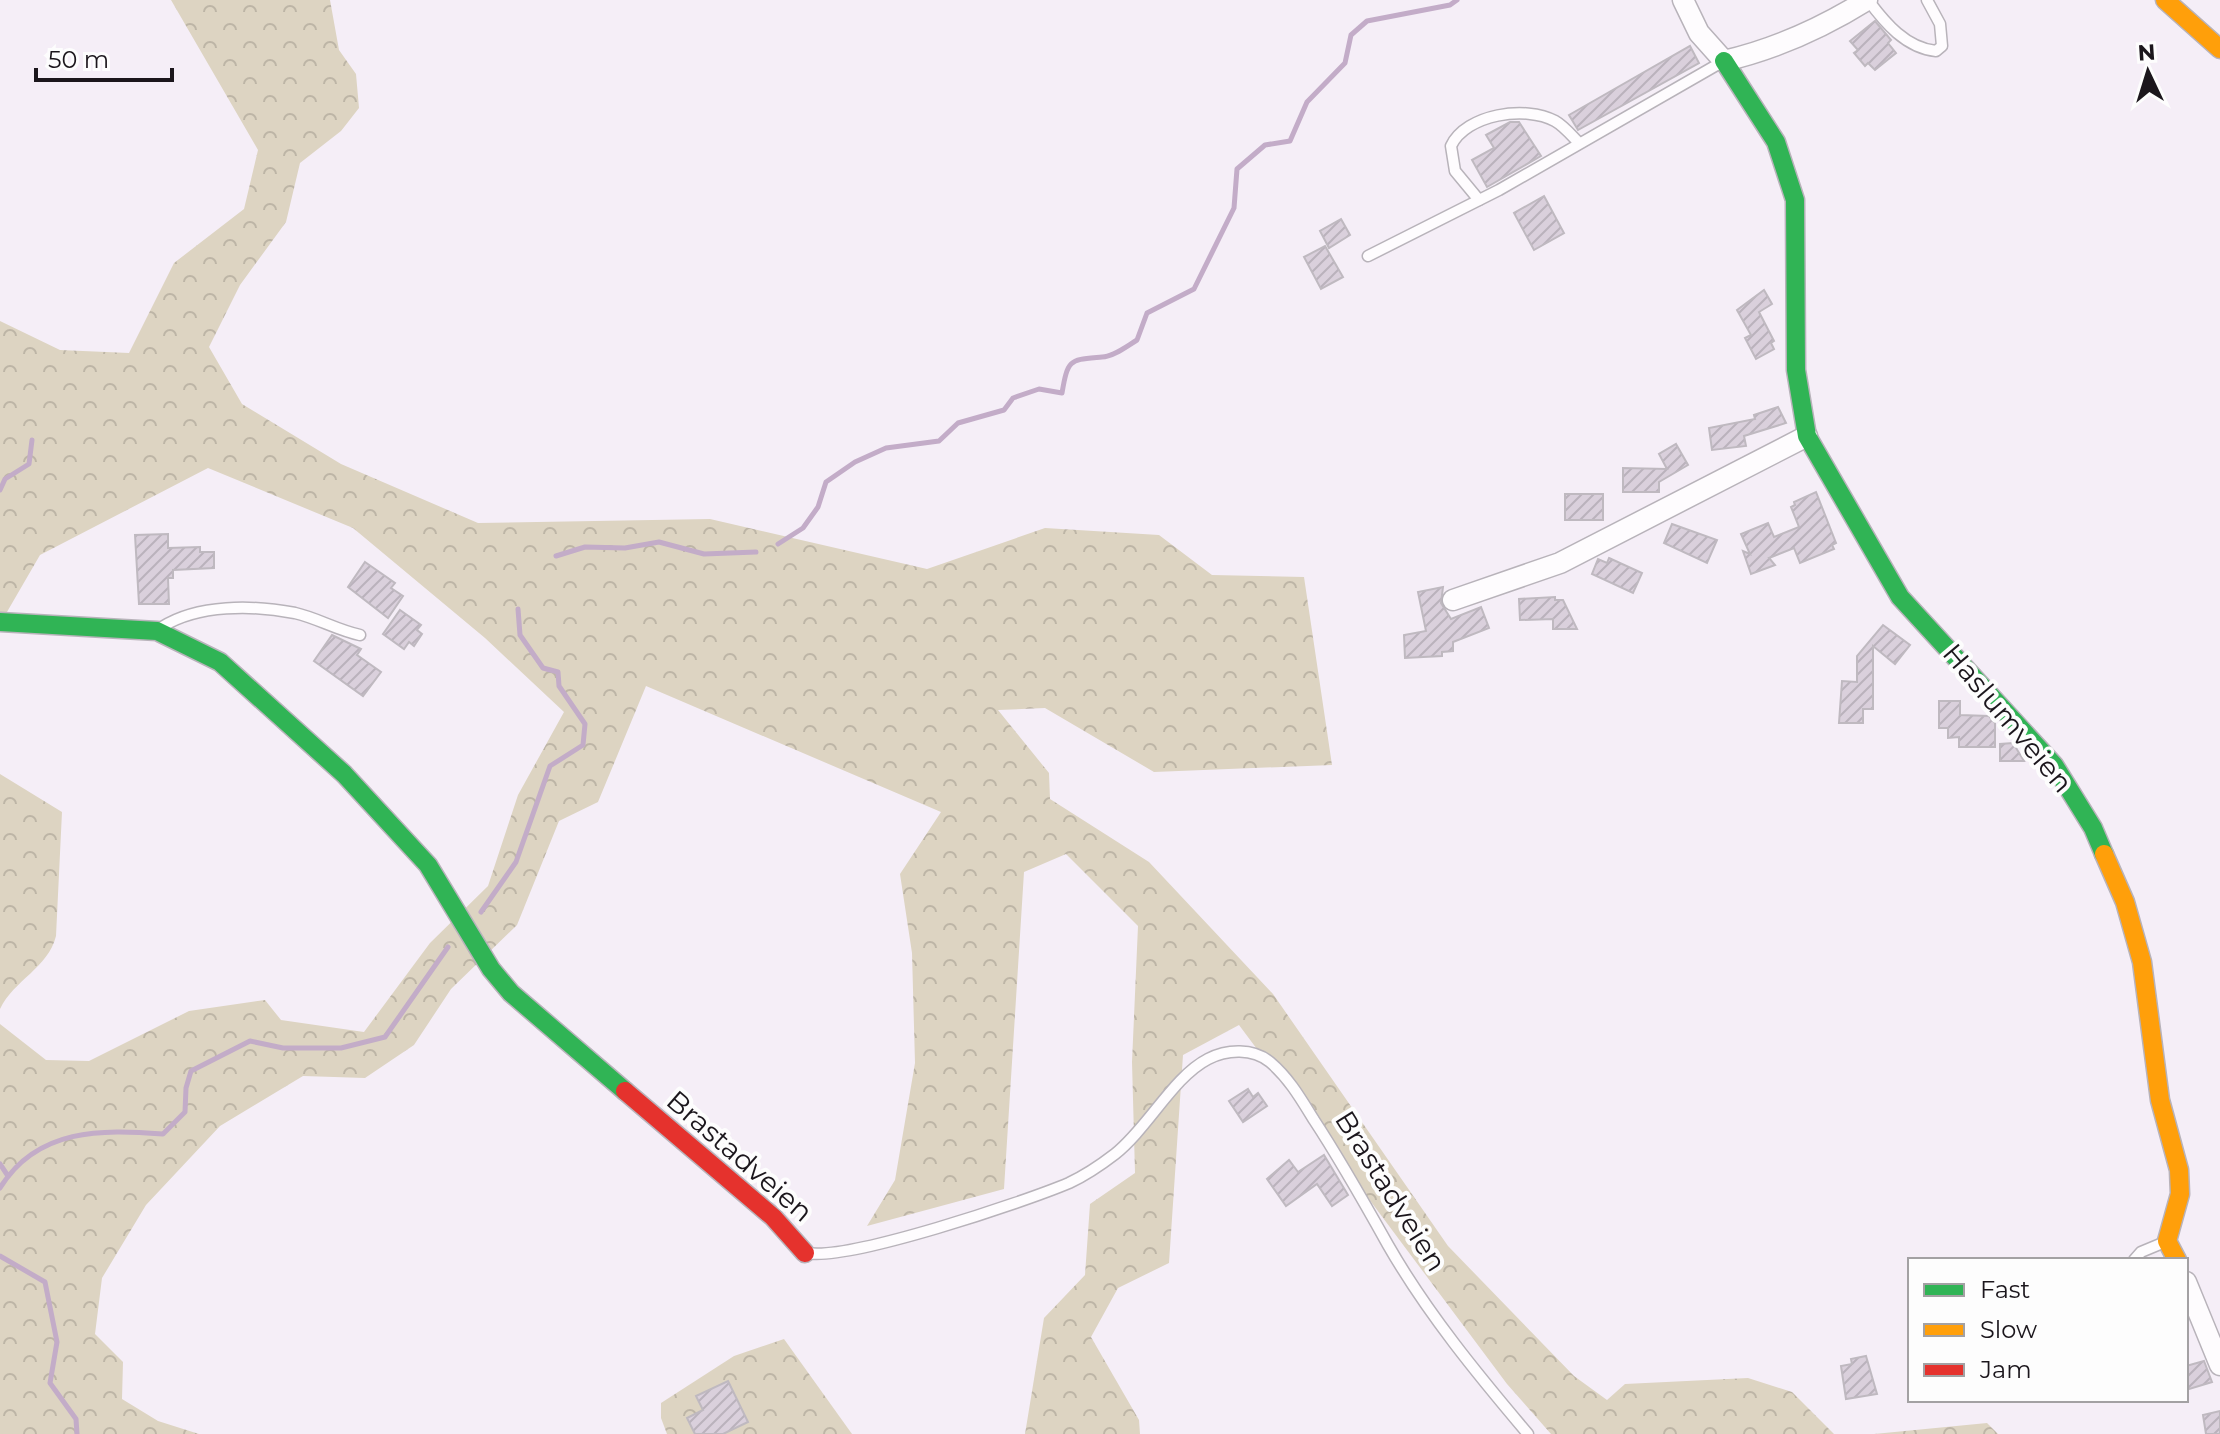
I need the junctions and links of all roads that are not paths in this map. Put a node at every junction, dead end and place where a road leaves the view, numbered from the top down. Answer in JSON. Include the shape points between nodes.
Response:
{"nodes":[{"id":1,"x":1683,"y":0,"type":"edge"},
{"id":2,"x":1868,"y":0,"type":"edge"},
{"id":3,"x":1927,"y":0,"type":"edge"},
{"id":4,"x":2165,"y":0,"type":"edge"},
{"id":5,"x":2220,"y":49,"type":"edge"},
{"id":6,"x":1724,"y":61,"type":"junction"},
{"id":7,"x":1579,"y":143,"type":"junction"},
{"id":8,"x":1479,"y":200,"type":"junction"},
{"id":9,"x":1368,"y":256,"type":"dead end"},
{"id":10,"x":1807,"y":436,"type":"junction"},
{"id":11,"x":1453,"y":600,"type":"dead end"},
{"id":12,"x":0,"y":622,"type":"edge"},
{"id":13,"x":157,"y":631,"type":"junction"},
{"id":14,"x":360,"y":635,"type":"dead end"},
{"id":15,"x":2167,"y":1241,"type":"junction"},
{"id":16,"x":805,"y":1253,"type":"joint"},
{"id":17,"x":2136,"y":1258,"type":"edge"},
{"id":18,"x":2176,"y":1258,"type":"edge"},
{"id":19,"x":2188,"y":1287,"type":"edge"},
{"id":20,"x":2220,"y":1365,"type":"edge"},
{"id":21,"x":1528,"y":1434,"type":"edge"}],
"edges":[{"from":1,"to":6,"type":"street","via":[[1699,33]]},
{"from":2,"to":3,"type":"lane","via":[[1915,47],[1936,51],[1943,34]]},
{"from":2,"to":6,"type":"street","via":[[1794,40]]},
{"from":4,"to":5,"type":"street"},
{"from":6,"to":7,"type":"lane"},
{"from":6,"to":10,"type":"street","name":"Haslumveien","via":[[1776,142],[1795,200],[1796,370]]},
{"from":7,"to":8,"type":"lane"},
{"from":7,"to":8,"type":"lane","via":[[1558,123],[1540,116],[1497,116],[1464,129],[1451,146],[1451,162]]},
{"from":8,"to":9,"type":"lane"},
{"from":10,"to":11,"type":"street","via":[[1560,563]]},
{"from":10,"to":15,"type":"street","name":"Haslumveien","via":[[1900,597],[2054,765],[2107,856],[2142,962],[2157,1087],[2179,1170],[2180,1194]]},
{"from":12,"to":13,"type":"street","name":"Brastadveien"},
{"from":13,"to":14,"type":"lane","via":[[188,613],[222,608],[293,613]]},
{"from":13,"to":16,"type":"street","name":"Brastadveien","via":[[235,673],[344,774],[428,865],[511,993],[773,1217]]},
{"from":15,"to":17,"type":"lane"},
{"from":15,"to":18,"type":"street"},
{"from":16,"to":21,"type":"lane","name":"Brastadveien","via":[[855,1250],[1073,1181],[1141,1132],[1194,1068],[1228,1052],[1247,1051],[1268,1060],[1288,1079],[1467,1362]]},
{"from":19,"to":20,"type":"street"}]}
